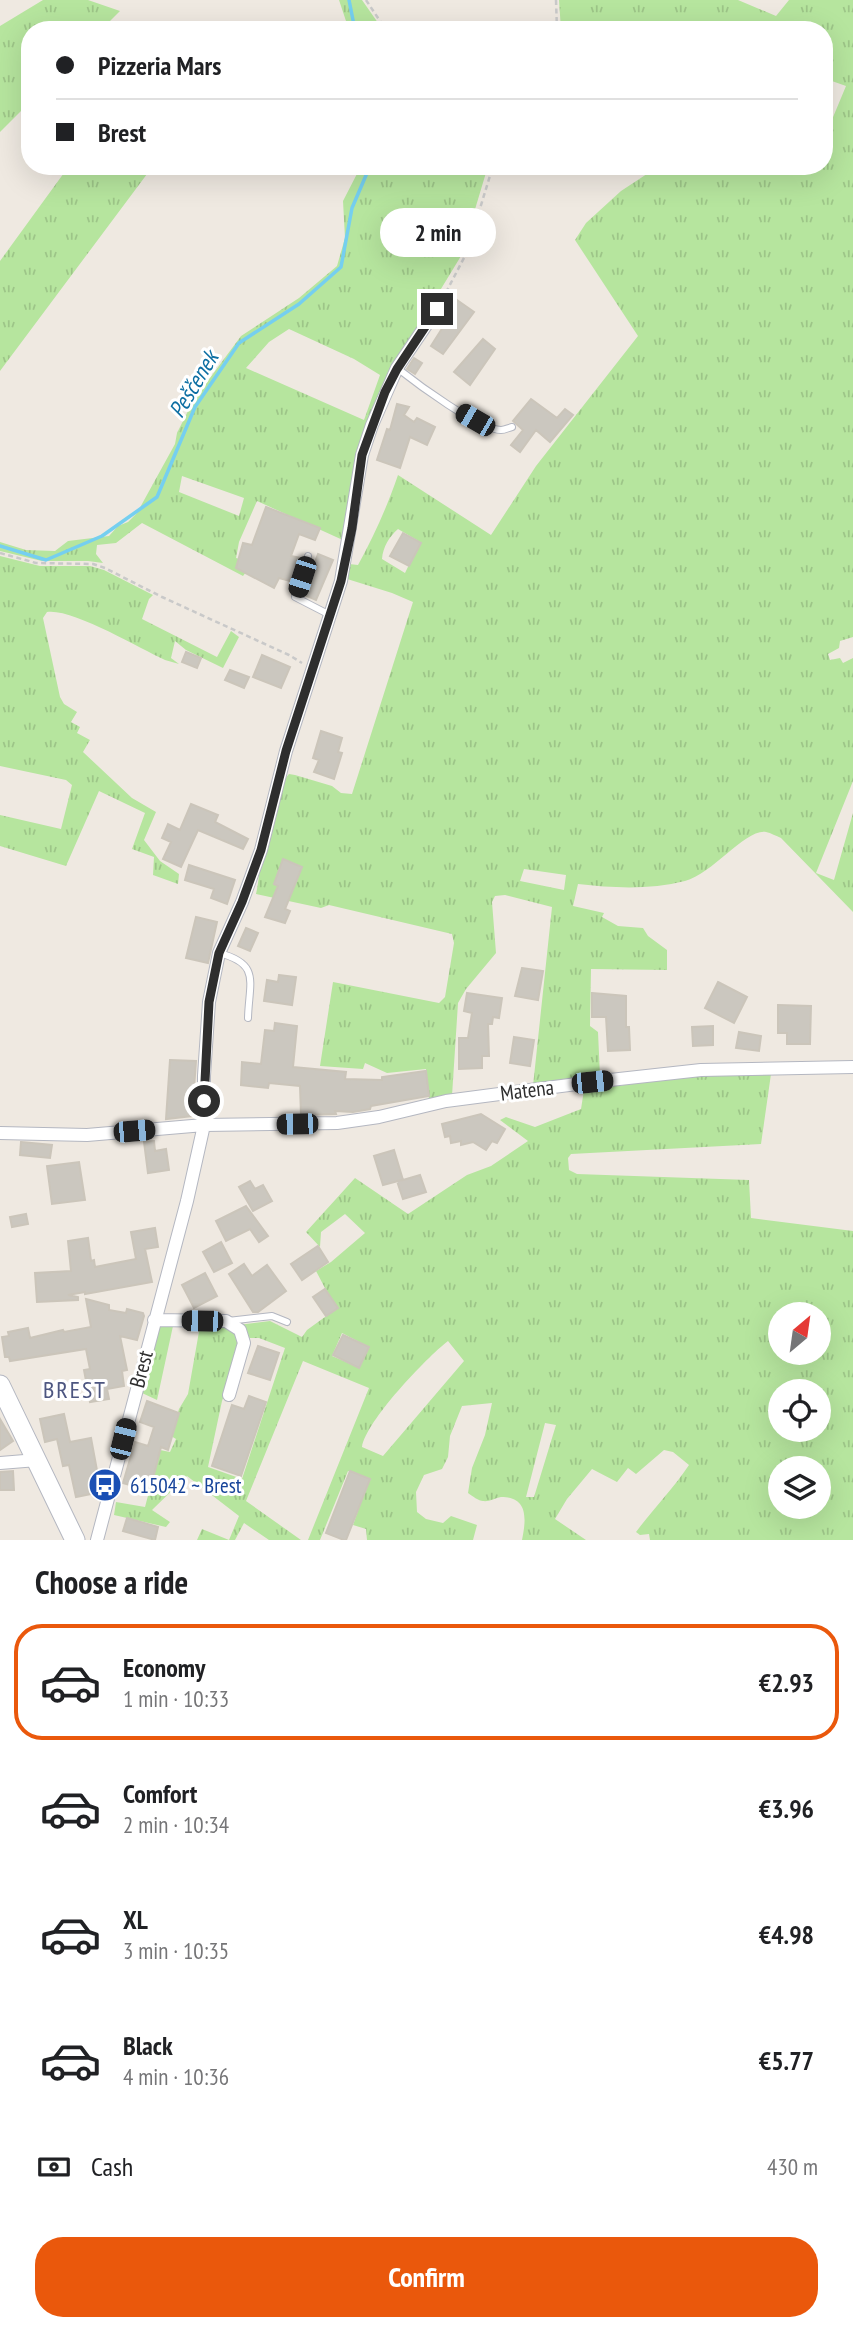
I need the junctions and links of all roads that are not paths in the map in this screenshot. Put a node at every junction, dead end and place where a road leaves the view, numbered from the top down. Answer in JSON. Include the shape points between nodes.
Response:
{"nodes":[{"id":1,"x":437,"y":309,"type":"road end"},
{"id":2,"x":397,"y":369,"type":"junction"},
{"id":3,"x":512,"y":427,"type":"dead end"},
{"id":4,"x":308,"y":556,"type":"dead end"},
{"id":5,"x":330,"y":615,"type":"junction"},
{"id":6,"x":219,"y":953,"type":"junction"},
{"id":7,"x":248,"y":1018,"type":"dead end"},
{"id":8,"x":853,"y":1067,"type":"edge"},
{"id":9,"x":204,"y":1125,"type":"junction"},
{"id":10,"x":0,"y":1133,"type":"edge"},
{"id":11,"x":154,"y":1320,"type":"junction"},
{"id":12,"x":226,"y":1321,"type":"junction"},
{"id":13,"x":287,"y":1322,"type":"dead end"},
{"id":14,"x":0,"y":1385,"type":"edge"},
{"id":15,"x":229,"y":1395,"type":"dead end"},
{"id":16,"x":37,"y":1460,"type":"junction"},
{"id":17,"x":0,"y":1463,"type":"edge"},
{"id":18,"x":75,"y":1540,"type":"edge"},
{"id":19,"x":97,"y":1540,"type":"edge"}],
"edges":[{"from":1,"to":2,"type":"street","name":"Brest"},
{"from":2,"to":3,"type":"lane","via":[[475,420],[500,430]]},
{"from":2,"to":5,"type":"street","name":"Brest","via":[[362,455],[344,570]]},
{"from":4,"to":5,"type":"lane","via":[[295,597]]},
{"from":5,"to":6,"type":"street","name":"Brest","via":[[286,751],[261,850]]},
{"from":6,"to":7,"type":"lane","via":[[234,957],[250,971]]},
{"from":6,"to":9,"type":"street","name":"Brest","via":[[209,1002]]},
{"from":8,"to":9,"type":"street","name":"Matena","via":[[701,1070],[446,1101],[337,1123]]},
{"from":9,"to":10,"type":"street","via":[[87,1135]]},
{"from":9,"to":11,"type":"street","name":"Brest"},
{"from":11,"to":12,"type":"street"},
{"from":11,"to":19,"type":"street","name":"Brest"},
{"from":12,"to":13,"type":"lane","via":[[272,1316]]},
{"from":12,"to":15,"type":"street","via":[[240,1330],[244,1343]]},
{"from":14,"to":16,"type":"street"},
{"from":16,"to":17,"type":"street"},
{"from":16,"to":18,"type":"street"}]}
